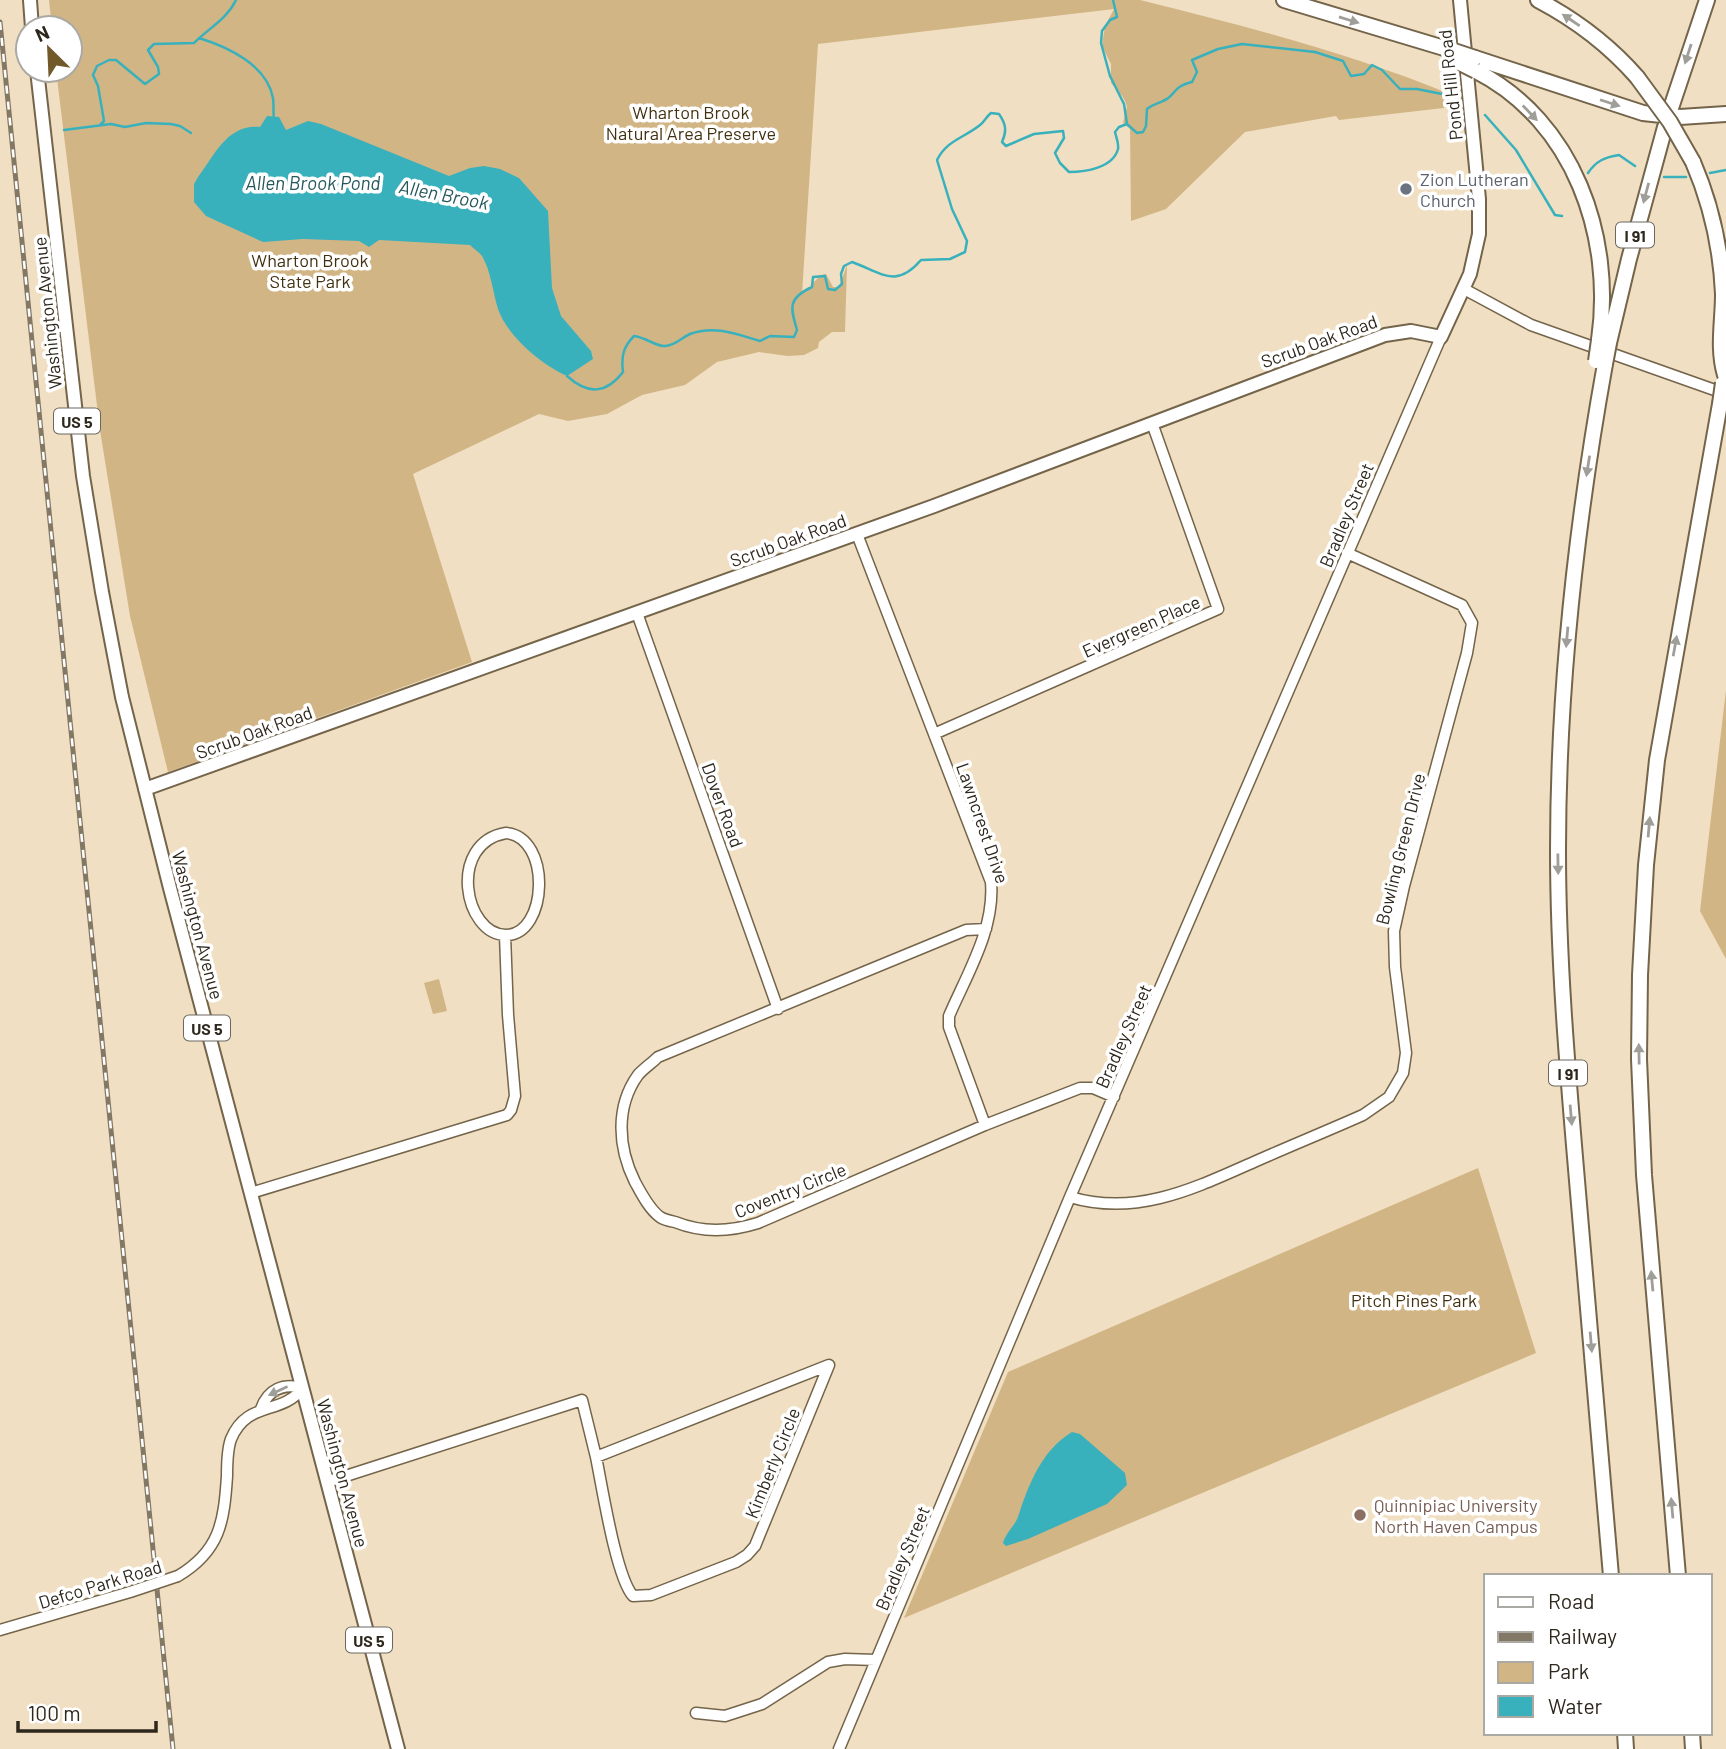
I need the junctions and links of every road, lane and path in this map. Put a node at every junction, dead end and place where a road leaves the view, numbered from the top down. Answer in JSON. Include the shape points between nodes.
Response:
{"nodes":[{"id":1,"x":1284,"y":0,"type":"edge"},
{"id":2,"x":1460,"y":0,"type":"edge"},
{"id":3,"x":1538,"y":0,"type":"edge"},
{"id":4,"x":1707,"y":0,"type":"edge"},
{"id":5,"x":1476,"y":65,"type":"junction"},
{"id":6,"x":38,"y":84,"type":"edge"},
{"id":7,"x":1726,"y":114,"type":"edge"},
{"id":8,"x":1464,"y":289,"type":"junction"},
{"id":9,"x":1441,"y":337,"type":"junction"},
{"id":10,"x":1604,"y":342,"type":"junction"},
{"id":11,"x":1724,"y":385,"type":"edge"},
{"id":12,"x":1152,"y":423,"type":"junction"},
{"id":13,"x":857,"y":534,"type":"junction"},
{"id":14,"x":1347,"y":553,"type":"junction"},
{"id":15,"x":637,"y":613,"type":"junction"},
{"id":16,"x":934,"y":734,"type":"junction"},
{"id":17,"x":145,"y":789,"type":"junction"},
{"id":18,"x":986,"y":929,"type":"junction"},
{"id":19,"x":505,"y":935,"type":"junction"},
{"id":20,"x":778,"y":1009,"type":"junction"},
{"id":21,"x":1114,"y":1097,"type":"junction"},
{"id":22,"x":985,"y":1125,"type":"junction"},
{"id":23,"x":251,"y":1193,"type":"junction"},
{"id":24,"x":1070,"y":1197,"type":"junction"},
{"id":25,"x":303,"y":1388,"type":"junction"},
{"id":26,"x":261,"y":1409,"type":"junction"},
{"id":27,"x":596,"y":1457,"type":"junction"},
{"id":28,"x":327,"y":1482,"type":"junction"},
{"id":29,"x":1611,"y":1574,"type":"edge"},
{"id":30,"x":1678,"y":1574,"type":"edge"},
{"id":31,"x":0,"y":1630,"type":"edge"},
{"id":32,"x":876,"y":1660,"type":"junction"},
{"id":33,"x":696,"y":1713,"type":"dead end"},
{"id":34,"x":398,"y":1749,"type":"edge"},
{"id":35,"x":839,"y":1749,"type":"edge"}],
"edges":[{"from":1,"to":5,"type":"highway","one_way":true,"bridge":true,"via":[[1434,47]]},
{"from":2,"to":8,"type":"main road","name":"Pond Hill Road","via":[[1480,211],[1476,255]]},
{"from":11,"to":3,"type":"highway","one_way":true,"bridge":true,"via":[[1719,249],[1693,162],[1670,122],[1615,53]]},
{"from":4,"to":10,"type":"highway","number":"I 91","one_way":true,"bridge":true,"via":[[1665,127]]},
{"from":5,"to":7,"type":"highway","one_way":true,"via":[[1643,113],[1680,117]]},
{"from":5,"to":10,"type":"highway","one_way":true,"via":[[1540,124],[1578,180],[1601,257]]},
{"from":6,"to":17,"type":"main road","name":"Washington Avenue","number":"US 5","via":[[92,538]]},
{"from":8,"to":9,"type":"main road","name":"Pond Hill Road"},
{"from":8,"to":11,"type":"street","via":[[1531,325]]},
{"from":9,"to":12,"type":"main road","name":"Scrub Oak Road","via":[[1418,331],[1394,332]]},
{"from":9,"to":14,"type":"street","name":"Bradley Street"},
{"from":10,"to":29,"type":"highway","number":"I 91","one_way":true,"bridge":true,"via":[[1569,621],[1559,767],[1558,898],[1566,1049]]},
{"from":30,"to":11,"type":"highway","one_way":true,"via":[[1642,1149],[1640,965],[1659,747]]},
{"from":12,"to":13,"type":"main road","name":"Scrub Oak Road"},
{"from":12,"to":16,"type":"street","name":"Evergreen Place","via":[[1218,609]]},
{"from":13,"to":15,"type":"main road","name":"Scrub Oak Road"},
{"from":13,"to":16,"type":"street","name":"Lawncrest Drive"},
{"from":14,"to":21,"type":"street","name":"Bradley Street"},
{"from":14,"to":24,"type":"street","name":"Bowling Green Drive","via":[[1462,605],[1472,623],[1394,931],[1406,1053],[1403,1073],[1389,1097],[1363,1115],[1186,1192],[1144,1201],[1096,1203]]},
{"from":15,"to":17,"type":"main road","name":"Scrub Oak Road"},
{"from":15,"to":20,"type":"street","name":"Dover Road"},
{"from":16,"to":18,"type":"street","name":"Lawncrest Drive","via":[[991,882],[993,903]]},
{"from":17,"to":23,"type":"main road","name":"Washington Avenue","number":"US 5"},
{"from":18,"to":20,"type":"street","name":"Coventry Circle","via":[[966,930]]},
{"from":18,"to":22,"type":"street","name":"Lawncrest Drive","via":[[949,1016]]},
{"from":19,"to":19,"type":"street","via":[[521,929],[533,914],[539,895],[535,860],[527,843],[506,833],[494,835],[479,847],[468,874],[470,898],[478,915],[493,931]]},
{"from":19,"to":23,"type":"street","via":[[515,1096],[507,1115]]},
{"from":20,"to":22,"type":"street","name":"Coventry Circle","via":[[658,1057],[639,1074],[627,1097],[621,1145],[642,1195],[660,1217],[686,1227],[736,1230]]},
{"from":21,"to":22,"type":"street","name":"Coventry Circle","via":[[1080,1088]]},
{"from":21,"to":24,"type":"street","name":"Bradley Street"},
{"from":23,"to":25,"type":"main road","name":"Washington Avenue","number":"US 5"},
{"from":24,"to":32,"type":"street","name":"Bradley Street"},
{"from":25,"to":26,"type":"street","name":"Defco Park Road","via":[[292,1400]]},
{"from":25,"to":26,"type":"street","name":"Defco Park Road","one_way":true,"via":[[280,1387],[270,1393]]},
{"from":25,"to":28,"type":"main road","name":"Washington Avenue","number":"US 5"},
{"from":26,"to":31,"type":"street","name":"Defco Park Road","bridge":true,"via":[[244,1420],[231,1439],[222,1525],[205,1557],[178,1576]]},
{"from":27,"to":27,"type":"street","name":"Kimberly Circle","via":[[712,1411],[829,1365],[755,1546],[736,1562],[663,1591],[641,1597],[628,1590]]},
{"from":27,"to":28,"type":"street","name":"Kimberly Circle","via":[[582,1400]]},
{"from":28,"to":34,"type":"main road","name":"Washington Avenue","number":"US 5"},
{"from":32,"to":33,"type":"street","via":[[828,1662],[762,1704],[725,1716]]},
{"from":32,"to":35,"type":"street","name":"Bradley Street"}]}
